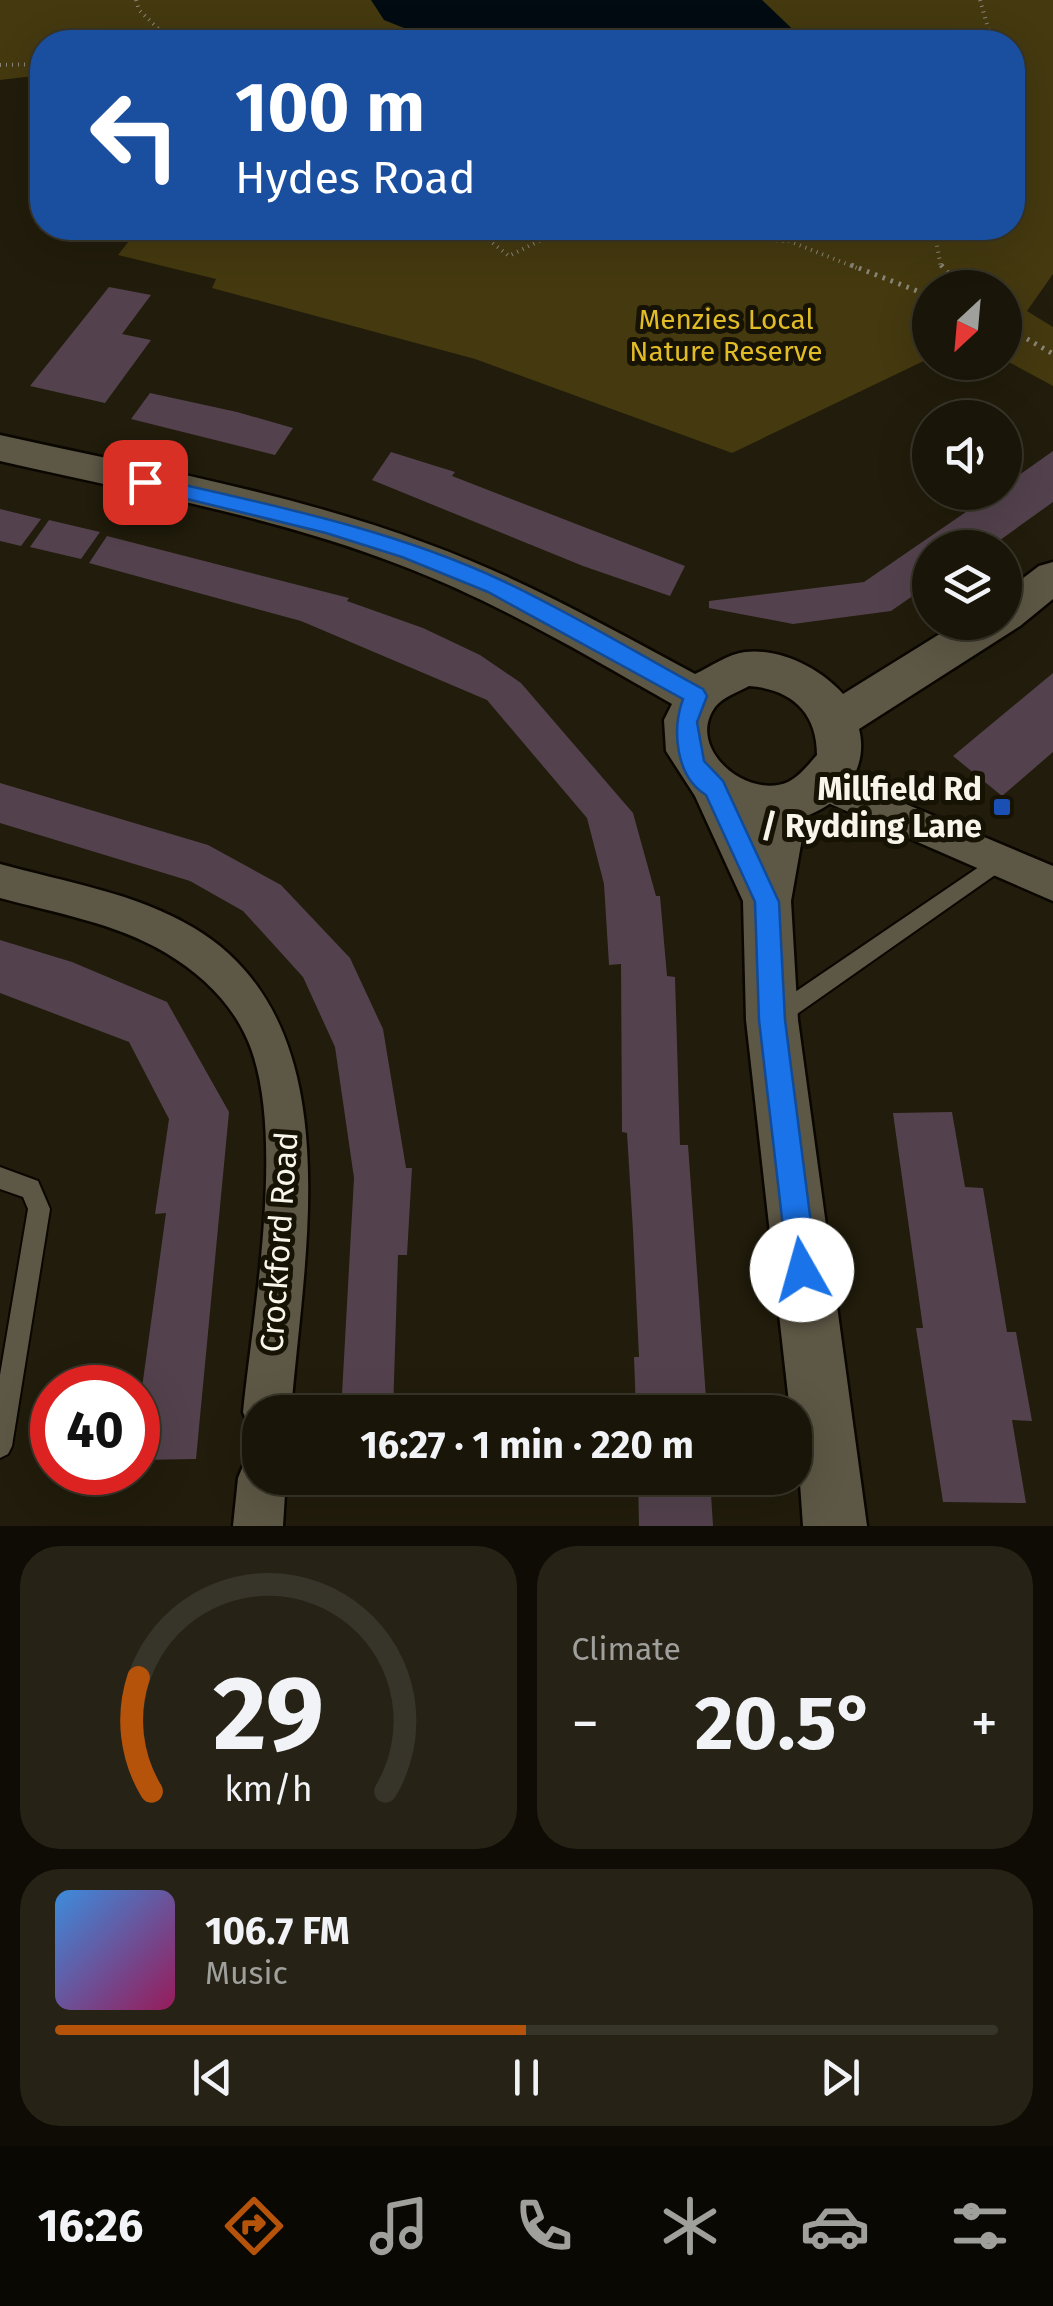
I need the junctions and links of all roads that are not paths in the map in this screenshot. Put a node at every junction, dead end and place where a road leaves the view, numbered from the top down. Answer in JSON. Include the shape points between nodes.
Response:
{"nodes":[{"id":1,"x":0,"y":448,"type":"edge"},
{"id":2,"x":1053,"y":577,"type":"edge"},
{"id":3,"x":1022,"y":602,"type":"edge"},
{"id":4,"x":964,"y":640,"type":"edge"},
{"id":5,"x":696,"y":696,"type":"junction"},
{"id":6,"x":838,"y":719,"type":"junction"},
{"id":7,"x":714,"y":788,"type":"junction"},
{"id":8,"x":805,"y":795,"type":"junction"},
{"id":9,"x":998,"y":862,"type":"junction"},
{"id":10,"x":0,"y":881,"type":"edge"},
{"id":11,"x":1053,"y":884,"type":"edge"},
{"id":12,"x":767,"y":902,"type":"junction"},
{"id":13,"x":772,"y":1020,"type":"junction"},
{"id":14,"x":0,"y":1178,"type":"edge"},
{"id":15,"x":268,"y":1395,"type":"edge"},
{"id":16,"x":0,"y":1446,"type":"edge"},
{"id":17,"x":261,"y":1495,"type":"edge"},
{"id":18,"x":258,"y":1526,"type":"edge"},
{"id":19,"x":835,"y":1526,"type":"edge"}],
"edges":[{"from":1,"to":5,"type":"street","via":[[409,552],[495,586]]},
{"from":2,"to":3,"type":"street"},
{"from":4,"to":6,"type":"street"},
{"from":5,"to":6,"type":"street","via":[[727,674],[760,669],[803,684]]},
{"from":5,"to":7,"type":"street","via":[[686,741],[704,782]]},
{"from":6,"to":8,"type":"street","via":[[840,762]]},
{"from":7,"to":8,"type":"street","via":[[744,803]]},
{"from":7,"to":12,"type":"street"},
{"from":8,"to":9,"type":"street"},
{"from":8,"to":12,"type":"street"},
{"from":9,"to":11,"type":"street"},
{"from":9,"to":13,"type":"lane"},
{"from":10,"to":15,"type":"street","name":"Crockford Road","via":[[180,940],[245,998],[271,1046],[289,1142]]},
{"from":12,"to":13,"type":"street"},
{"from":13,"to":19,"type":"street"},
{"from":14,"to":16,"type":"lane","via":[[30,1189],[40,1208]]},
{"from":17,"to":18,"type":"street"}]}
